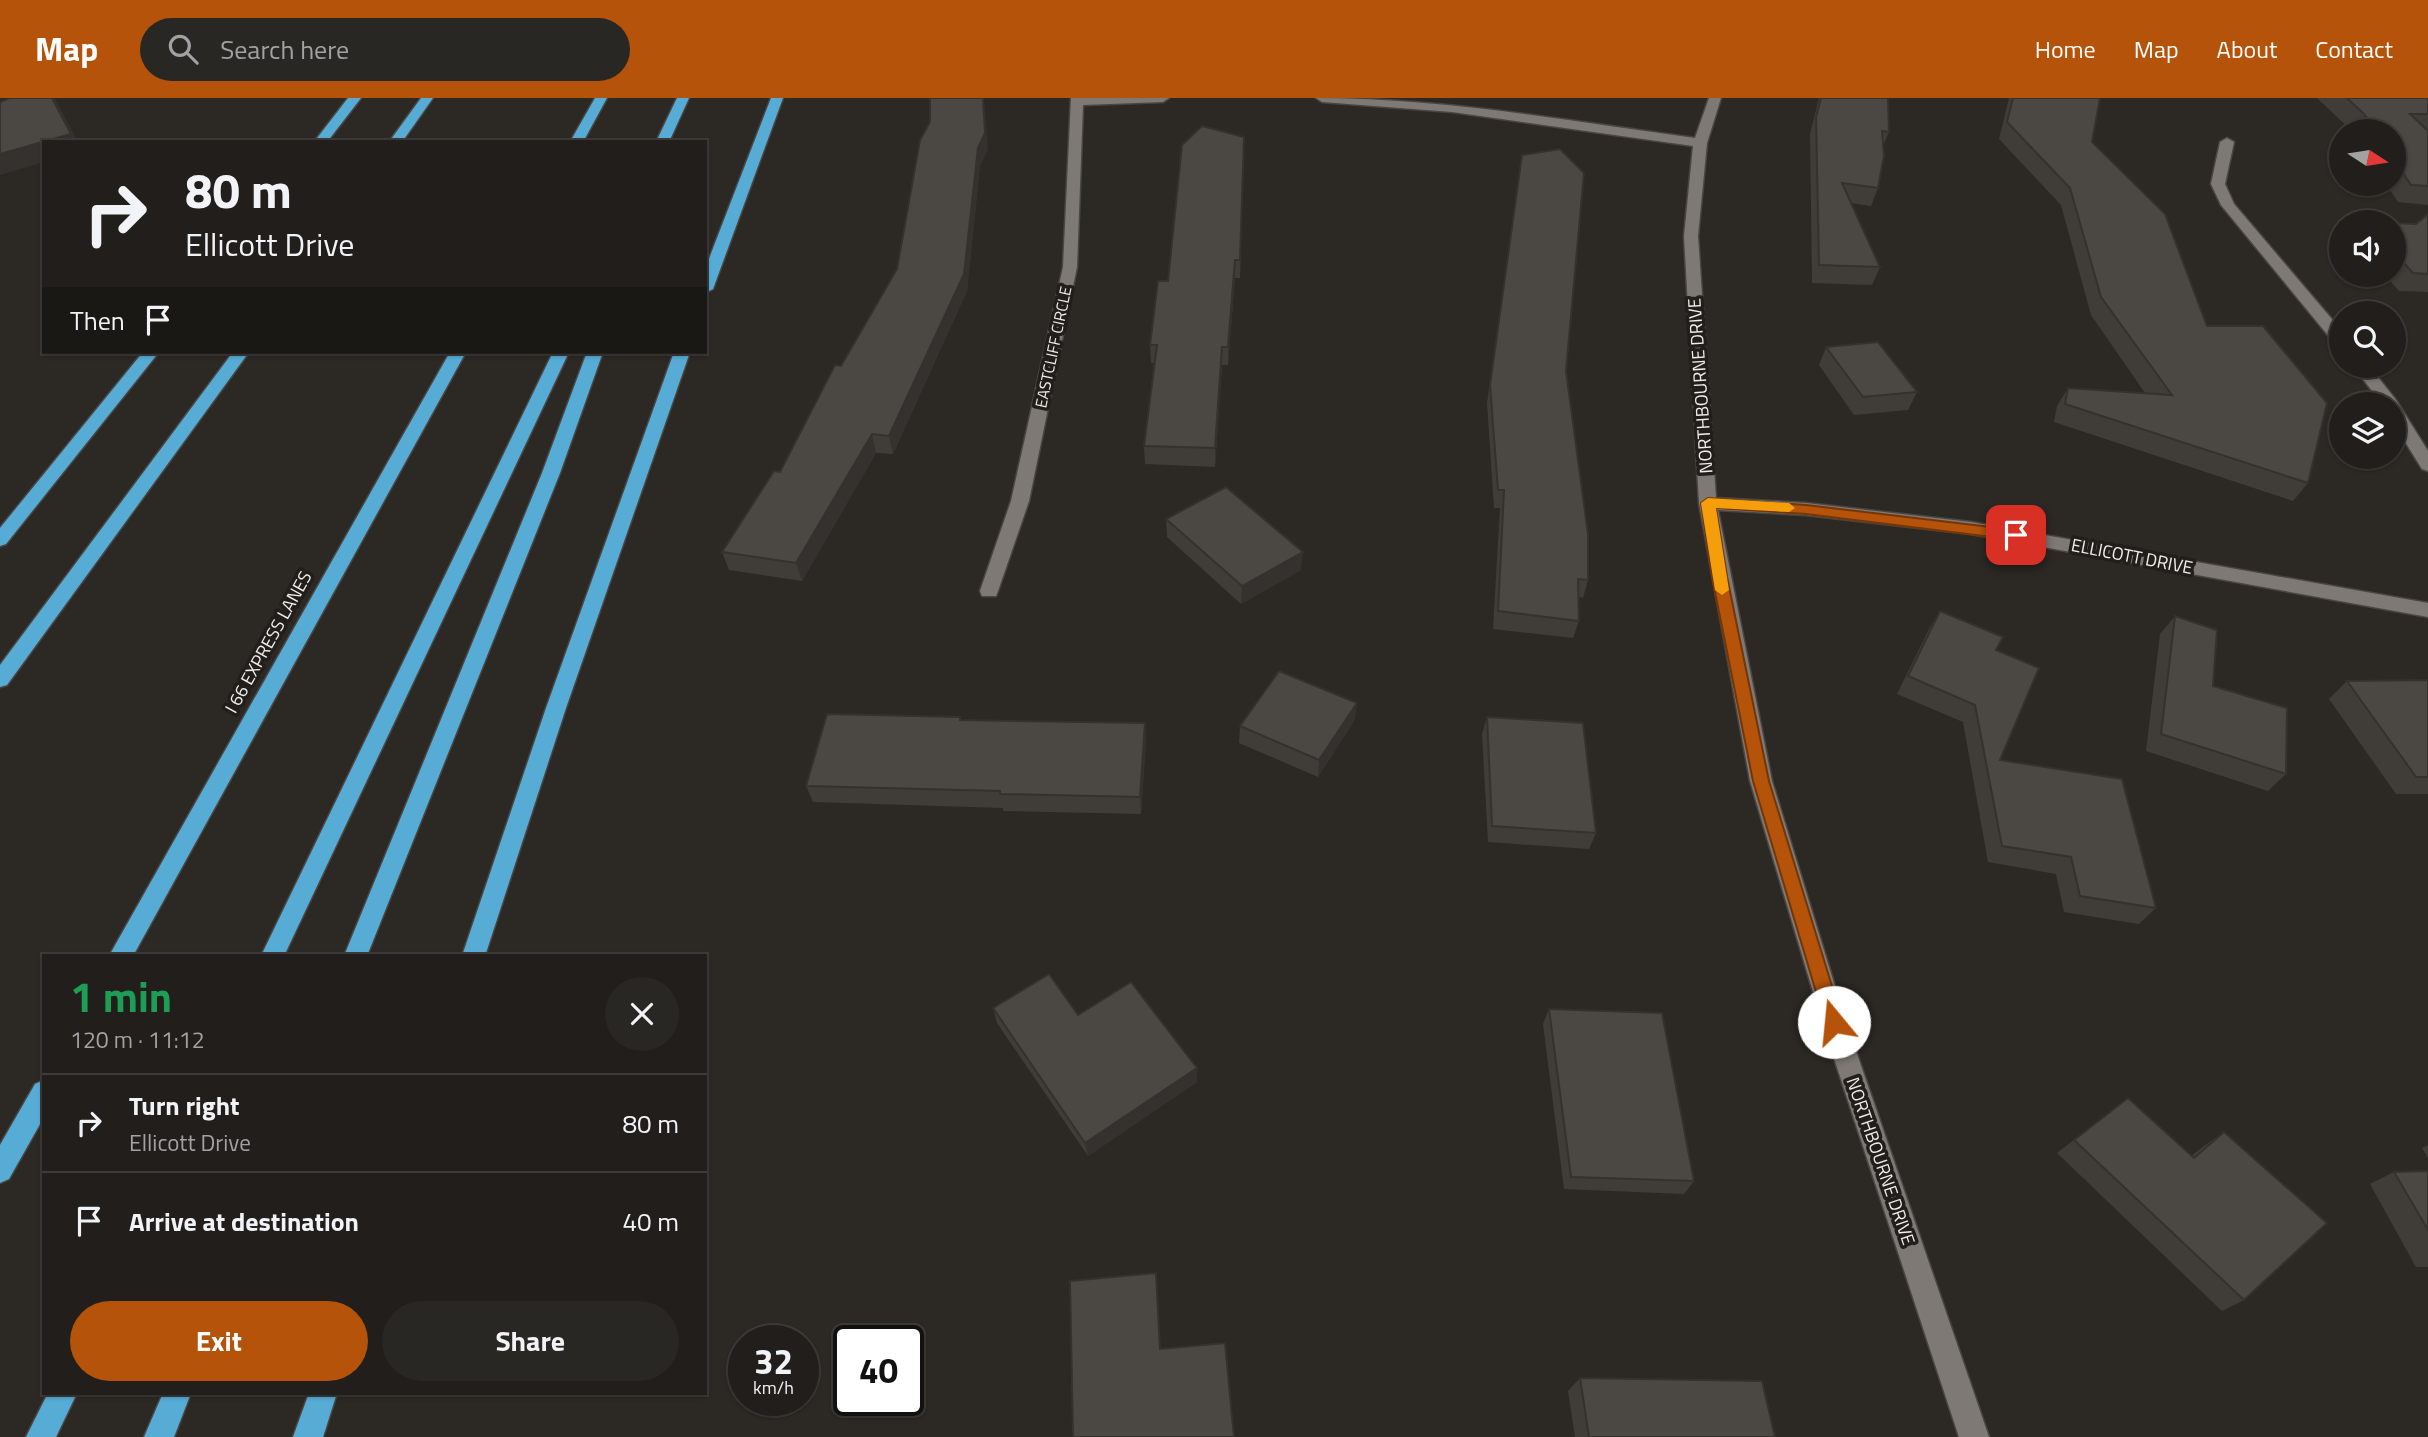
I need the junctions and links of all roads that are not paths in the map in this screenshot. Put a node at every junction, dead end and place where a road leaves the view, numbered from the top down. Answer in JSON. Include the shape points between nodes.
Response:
{"nodes":[{"id":1,"x":355,"y":98,"type":"edge"},
{"id":2,"x":427,"y":98,"type":"edge"},
{"id":3,"x":600,"y":98,"type":"edge"},
{"id":4,"x":685,"y":98,"type":"edge"},
{"id":5,"x":776,"y":98,"type":"edge"},
{"id":6,"x":1163,"y":98,"type":"edge"},
{"id":7,"x":1322,"y":98,"type":"edge"},
{"id":8,"x":1715,"y":98,"type":"edge"},
{"id":9,"x":1077,"y":100,"type":"edge"},
{"id":10,"x":322,"y":140,"type":"edge"},
{"id":11,"x":396,"y":140,"type":"edge"},
{"id":12,"x":577,"y":140,"type":"edge"},
{"id":13,"x":663,"y":140,"type":"edge"},
{"id":14,"x":672,"y":140,"type":"edge"},
{"id":15,"x":2227,"y":142,"type":"dead end"},
{"id":16,"x":1700,"y":143,"type":"junction"},
{"id":17,"x":707,"y":284,"type":"edge"},
{"id":18,"x":2329,"y":326,"type":"edge"},
{"id":19,"x":149,"y":354,"type":"edge"},
{"id":20,"x":240,"y":354,"type":"edge"},
{"id":21,"x":457,"y":354,"type":"edge"},
{"id":22,"x":561,"y":354,"type":"edge"},
{"id":23,"x":594,"y":354,"type":"edge"},
{"id":24,"x":681,"y":354,"type":"edge"},
{"id":25,"x":2370,"y":378,"type":"edge"},
{"id":26,"x":2381,"y":392,"type":"edge"},
{"id":27,"x":2406,"y":429,"type":"edge"},
{"id":28,"x":2428,"y":465,"type":"edge"},
{"id":29,"x":1708,"y":503,"type":"junction"},
{"id":30,"x":0,"y":540,"type":"edge"},
{"id":31,"x":989,"y":590,"type":"dead end"},
{"id":32,"x":2428,"y":610,"type":"edge"},
{"id":33,"x":0,"y":680,"type":"edge"},
{"id":34,"x":121,"y":954,"type":"edge"},
{"id":35,"x":273,"y":954,"type":"edge"},
{"id":36,"x":356,"y":954,"type":"edge"},
{"id":37,"x":474,"y":954,"type":"edge"},
{"id":38,"x":42,"y":1096,"type":"edge"},
{"id":39,"x":0,"y":1170,"type":"edge"},
{"id":40,"x":61,"y":1395,"type":"edge"},
{"id":41,"x":176,"y":1395,"type":"edge"},
{"id":42,"x":322,"y":1395,"type":"edge"},
{"id":43,"x":41,"y":1437,"type":"edge"},
{"id":44,"x":159,"y":1437,"type":"edge"},
{"id":45,"x":308,"y":1437,"type":"edge"},
{"id":46,"x":1974,"y":1437,"type":"edge"}],
"edges":[{"from":1,"to":10,"type":"highway"},
{"from":2,"to":11,"type":"highway"},
{"from":3,"to":12,"type":"highway"},
{"from":4,"to":13,"type":"highway"},
{"from":4,"to":14,"type":"highway"},
{"from":5,"to":17,"type":"highway"},
{"from":6,"to":9,"type":"street"},
{"from":7,"to":16,"type":"street","via":[[1451,108]]},
{"from":8,"to":16,"type":"street","name":"NORTHBOURNE DRIVE"},
{"from":9,"to":31,"type":"street","name":"EASTCLIFF CIRCLE","via":[[1070,267],[1020,501]]},
{"from":15,"to":18,"type":"street","via":[[2218,184],[2228,205]]},
{"from":16,"to":29,"type":"street","name":"NORTHBOURNE DRIVE","via":[[1691,236]]},
{"from":19,"to":30,"type":"highway"},
{"from":20,"to":33,"type":"highway"},
{"from":21,"to":34,"type":"highway","name":"I 66 EXPRESS LANES"},
{"from":22,"to":35,"type":"highway"},
{"from":23,"to":36,"type":"highway","via":[[546,486]]},
{"from":24,"to":37,"type":"highway"},
{"from":25,"to":26,"type":"street"},
{"from":27,"to":28,"type":"street"},
{"from":29,"to":32,"type":"street","name":"ELLICOTT DRIVE","via":[[1971,528]]},
{"from":29,"to":46,"type":"street","name":"NORTHBOURNE DRIVE","via":[[1761,781],[1834,1022]]},
{"from":38,"to":39,"type":"highway"},
{"from":40,"to":43,"type":"highway"},
{"from":41,"to":44,"type":"highway"},
{"from":42,"to":45,"type":"highway"}]}
